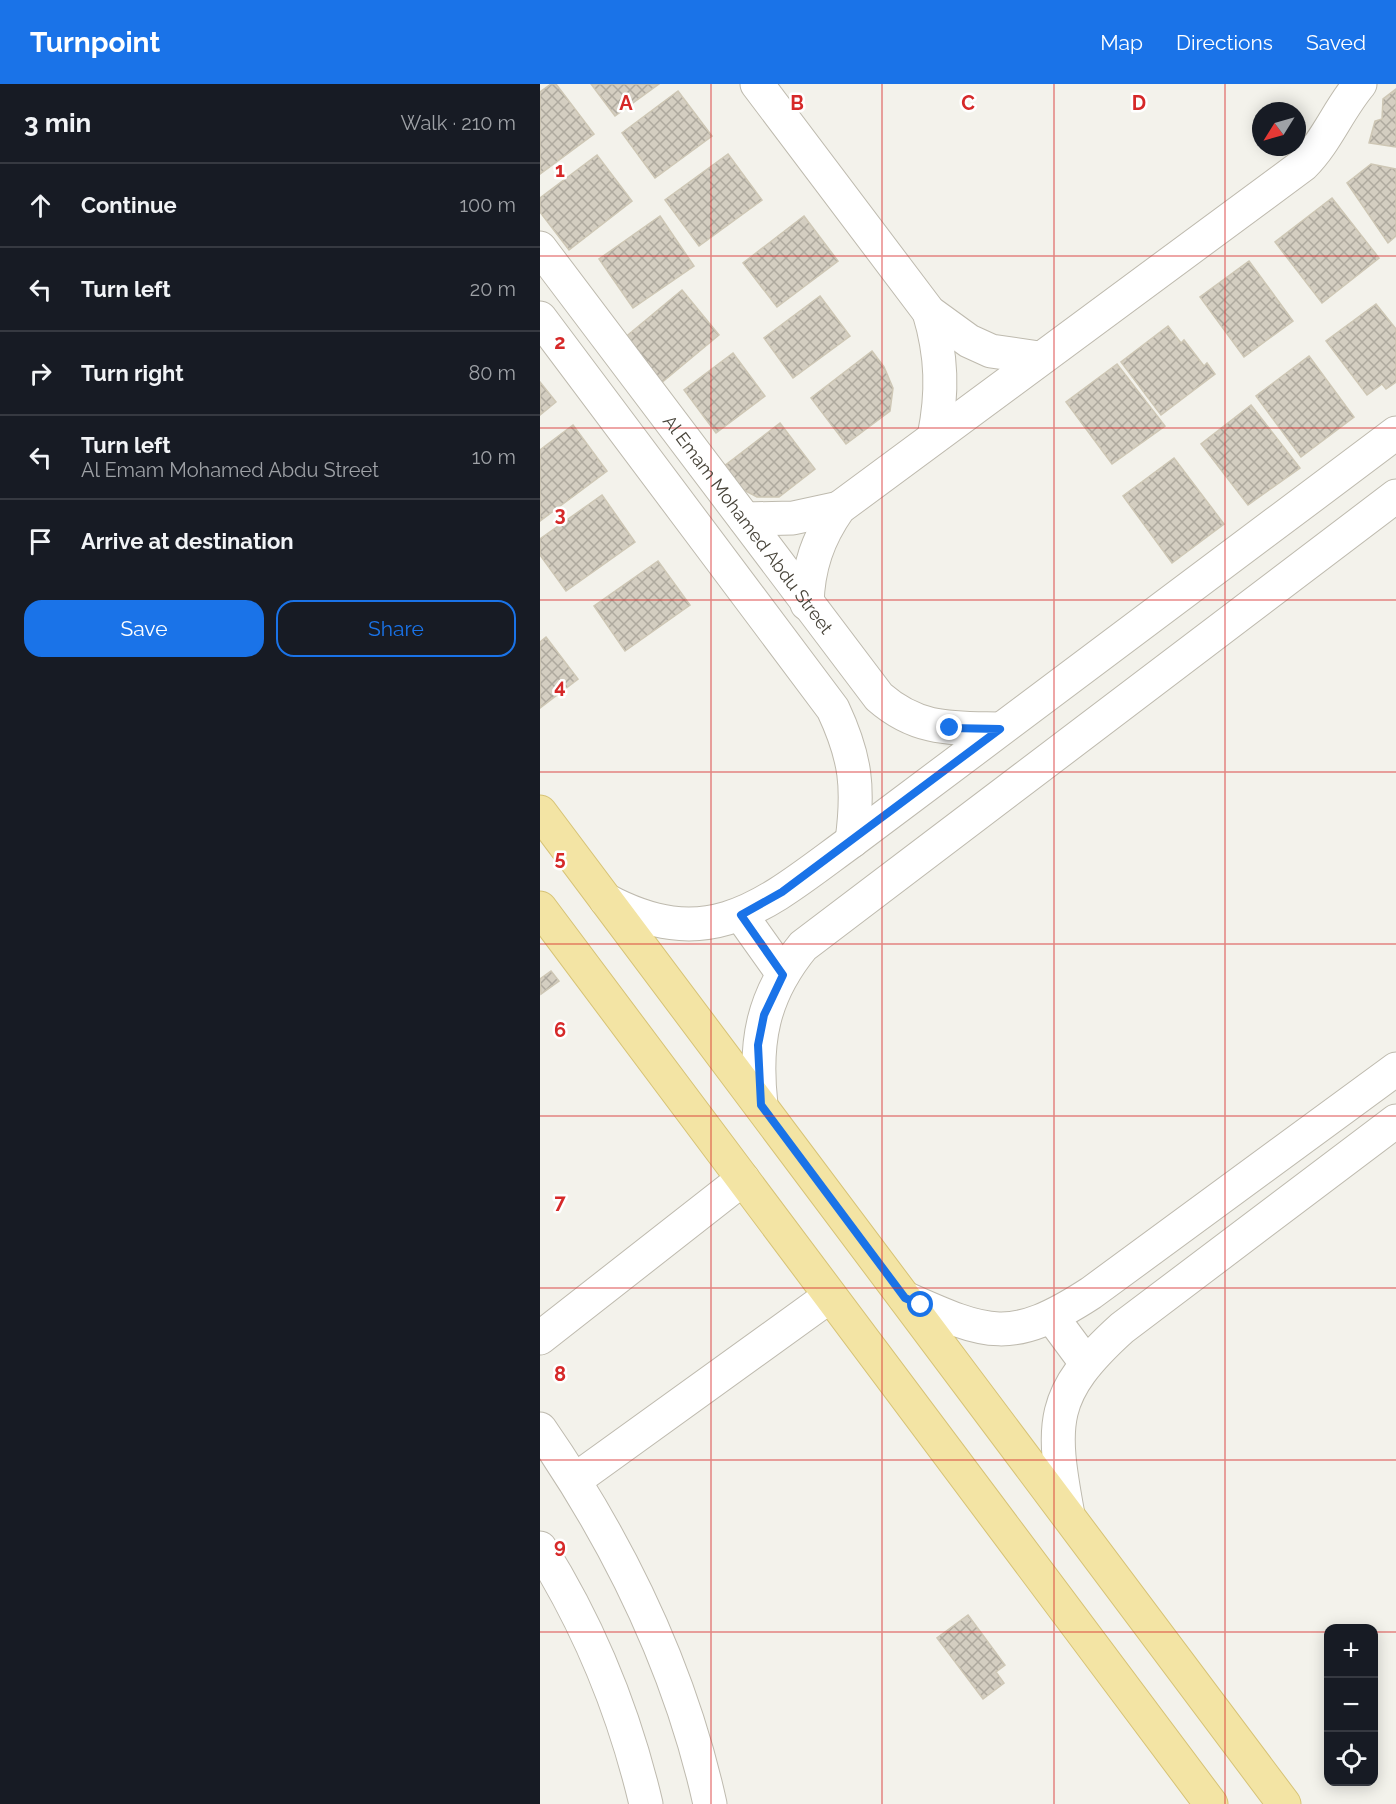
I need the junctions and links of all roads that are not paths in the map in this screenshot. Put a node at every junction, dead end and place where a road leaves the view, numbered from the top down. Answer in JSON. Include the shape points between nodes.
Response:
{"nodes":[{"id":1,"x":757,"y":84,"type":"edge"},
{"id":2,"x":1349,"y":91,"type":"edge"},
{"id":3,"x":540,"y":249,"type":"edge"},
{"id":4,"x":929,"y":312,"type":"junction"},
{"id":5,"x":540,"y":318,"type":"edge"},
{"id":6,"x":1040,"y":358,"type":"junction"},
{"id":7,"x":1396,"y":433,"type":"edge"},
{"id":8,"x":934,"y":437,"type":"junction"},
{"id":9,"x":1396,"y":496,"type":"edge"},
{"id":10,"x":839,"y":508,"type":"junction"},
{"id":11,"x":745,"y":519,"type":"junction"},
{"id":12,"x":1252,"y":540,"type":"junction"},
{"id":13,"x":1281,"y":582,"type":"junction"},
{"id":14,"x":807,"y":604,"type":"junction"},
{"id":15,"x":879,"y":697,"type":"junction"},
{"id":16,"x":842,"y":727,"type":"junction"},
{"id":17,"x":1000,"y":729,"type":"junction"},
{"id":18,"x":540,"y":812,"type":"edge"},
{"id":19,"x":852,"y":841,"type":"junction"},
{"id":20,"x":606,"y":900,"type":"junction"},
{"id":21,"x":540,"y":908,"type":"edge"},
{"id":22,"x":741,"y":915,"type":"junction"},
{"id":23,"x":783,"y":975,"type":"junction"},
{"id":24,"x":1396,"y":1069,"type":"edge"},
{"id":25,"x":761,"y":1105,"type":"junction"},
{"id":26,"x":1396,"y":1121,"type":"edge"},
{"id":27,"x":743,"y":1179,"type":"junction"},
{"id":28,"x":830,"y":1296,"type":"junction"},
{"id":29,"x":905,"y":1298,"type":"junction"},
{"id":30,"x":1052,"y":1317,"type":"junction"},
{"id":31,"x":540,"y":1338,"type":"edge"},
{"id":32,"x":1086,"y":1363,"type":"junction"},
{"id":33,"x":540,"y":1429,"type":"edge"},
{"id":34,"x":575,"y":1480,"type":"junction"},
{"id":35,"x":1068,"y":1515,"type":"junction"},
{"id":36,"x":540,"y":1548,"type":"edge"},
{"id":37,"x":646,"y":1804,"type":"edge"},
{"id":38,"x":710,"y":1804,"type":"edge"},
{"id":39,"x":1211,"y":1804,"type":"edge"},
{"id":40,"x":1284,"y":1804,"type":"edge"}],
"edges":[{"from":1,"to":4,"type":"street"},
{"from":2,"to":6,"type":"street","via":[[1323,143],[1303,165]]},
{"from":3,"to":11,"type":"street","name":"Al Emam Mohamed Abdu Street"},
{"from":4,"to":6,"type":"street","via":[[969,341],[991,351]]},
{"from":4,"to":8,"type":"street","via":[[941,370]]},
{"from":5,"to":16,"type":"street","via":[[821,692]]},
{"from":6,"to":8,"type":"street"},
{"from":7,"to":12,"type":"street"},
{"from":8,"to":10,"type":"street"},
{"from":9,"to":13,"type":"street"},
{"from":10,"to":11,"type":"street","via":[[793,518]]},
{"from":10,"to":14,"type":"street","via":[[815,553]]},
{"from":11,"to":14,"type":"street","name":"Al Emam Mohamed Abdu Street"},
{"from":12,"to":13,"type":"street"},
{"from":12,"to":17,"type":"street"},
{"from":13,"to":23,"type":"street","via":[[816,934]]},
{"from":14,"to":15,"type":"street","name":"Al Emam Mohamed Abdu Street"},
{"from":15,"to":16,"type":"street"},
{"from":15,"to":17,"type":"street","name":"Al Emam Mohamed Abdu Street","via":[[894,710],[930,726]]},
{"from":16,"to":19,"type":"street","via":[[857,784]]},
{"from":17,"to":19,"type":"street"},
{"from":18,"to":20,"type":"main road"},
{"from":19,"to":22,"type":"street","via":[[762,905]]},
{"from":20,"to":22,"type":"street","via":[[649,919],[672,923],[696,924]]},
{"from":20,"to":25,"type":"main road"},
{"from":21,"to":27,"type":"main road"},
{"from":22,"to":23,"type":"street"},
{"from":23,"to":25,"type":"street","via":[[764,1015],[758,1045]]},
{"from":24,"to":30,"type":"street","via":[[1091,1293]]},
{"from":25,"to":29,"type":"main road"},
{"from":26,"to":32,"type":"street","via":[[1122,1328]]},
{"from":27,"to":28,"type":"main road"},
{"from":27,"to":31,"type":"street"},
{"from":28,"to":34,"type":"street"},
{"from":28,"to":39,"type":"main road"},
{"from":29,"to":30,"type":"street","via":[[966,1325],[982,1328],[1014,1329]]},
{"from":29,"to":35,"type":"main road"},
{"from":30,"to":32,"type":"street"},
{"from":32,"to":35,"type":"street","via":[[1066,1398],[1057,1437]]},
{"from":33,"to":34,"type":"street"},
{"from":34,"to":38,"type":"street","via":[[626,1569],[669,1663],[701,1761]]},
{"from":35,"to":40,"type":"main road"},
{"from":36,"to":37,"type":"street","via":[[558,1576],[603,1671]]}]}
